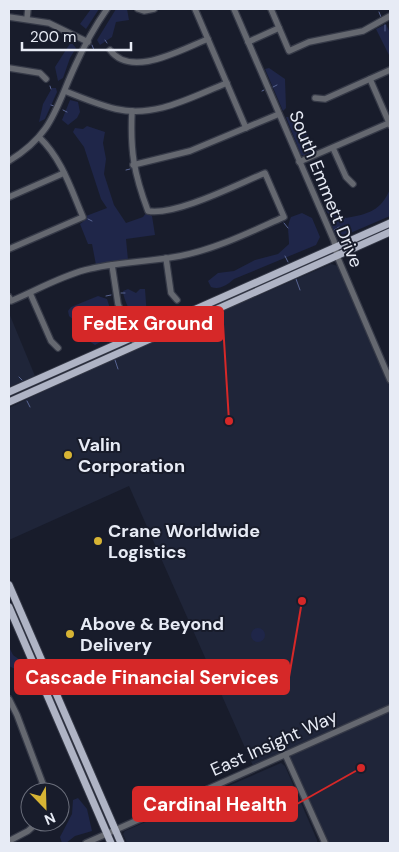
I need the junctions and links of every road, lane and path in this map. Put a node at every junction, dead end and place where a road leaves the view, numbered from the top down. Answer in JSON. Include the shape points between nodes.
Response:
{"nodes":[{"id":1,"x":28,"y":9,"type":"edge"},
{"id":2,"x":107,"y":9,"type":"edge"},
{"id":3,"x":138,"y":9,"type":"edge"},
{"id":4,"x":154,"y":9,"type":"edge"},
{"id":5,"x":195,"y":9,"type":"edge"},
{"id":6,"x":234,"y":9,"type":"edge"},
{"id":7,"x":271,"y":9,"type":"edge"},
{"id":8,"x":390,"y":16,"type":"edge"},
{"id":9,"x":9,"y":17,"type":"edge"},
{"id":10,"x":27,"y":18,"type":"junction"},
{"id":11,"x":279,"y":28,"type":"junction"},
{"id":12,"x":208,"y":39,"type":"junction"},
{"id":13,"x":88,"y":42,"type":"junction"},
{"id":14,"x":248,"y":42,"type":"junction"},
{"id":15,"x":110,"y":50,"type":"dead end"},
{"id":16,"x":9,"y":68,"type":"edge"},
{"id":17,"x":390,"y":70,"type":"edge"},
{"id":18,"x":46,"y":79,"type":"dead end"},
{"id":19,"x":370,"y":79,"type":"junction"},
{"id":20,"x":227,"y":83,"type":"junction"},
{"id":21,"x":65,"y":91,"type":"junction"},
{"id":22,"x":314,"y":98,"type":"dead end"},
{"id":23,"x":132,"y":112,"type":"junction"},
{"id":24,"x":278,"y":114,"type":"junction"},
{"id":25,"x":390,"y":124,"type":"edge"},
{"id":26,"x":246,"y":128,"type":"junction"},
{"id":27,"x":39,"y":137,"type":"junction"},
{"id":28,"x":333,"y":148,"type":"junction"},
{"id":29,"x":9,"y":161,"type":"edge"},
{"id":30,"x":299,"y":162,"type":"junction"},
{"id":31,"x":132,"y":165,"type":"junction"},
{"id":32,"x":64,"y":173,"type":"junction"},
{"id":33,"x":353,"y":184,"type":"dead end"},
{"id":34,"x":9,"y":197,"type":"edge"},
{"id":35,"x":390,"y":223,"type":"edge"},
{"id":36,"x":390,"y":232,"type":"edge"},
{"id":37,"x":9,"y":249,"type":"edge"},
{"id":38,"x":336,"y":251,"type":"junction"},
{"id":39,"x":166,"y":258,"type":"junction"},
{"id":40,"x":112,"y":265,"type":"junction"},
{"id":41,"x":30,"y":293,"type":"junction"},
{"id":42,"x":10,"y":299,"type":"edge"},
{"id":43,"x":177,"y":300,"type":"dead end"},
{"id":44,"x":132,"y":337,"type":"junction"},
{"id":45,"x":136,"y":345,"type":"junction"},
{"id":46,"x":58,"y":348,"type":"dead end"},
{"id":47,"x":390,"y":380,"type":"edge"},
{"id":48,"x":32,"y":382,"type":"junction"},
{"id":49,"x":35,"y":390,"type":"junction"},
{"id":50,"x":9,"y":392,"type":"edge"},
{"id":51,"x":9,"y":402,"type":"edge"},
{"id":52,"x":9,"y":585,"type":"edge"},
{"id":53,"x":9,"y":606,"type":"edge"},
{"id":54,"x":25,"y":622,"type":"junction"},
{"id":55,"x":17,"y":626,"type":"junction"},
{"id":56,"x":9,"y":699,"type":"edge"},
{"id":57,"x":390,"y":708,"type":"edge"},
{"id":58,"x":286,"y":754,"type":"junction"},
{"id":59,"x":42,"y":782,"type":"edge"},
{"id":60,"x":115,"y":830,"type":"junction"},
{"id":61,"x":26,"y":832,"type":"edge"},
{"id":62,"x":107,"y":834,"type":"junction"},
{"id":63,"x":9,"y":840,"type":"edge"},
{"id":64,"x":86,"y":843,"type":"edge"},
{"id":65,"x":111,"y":843,"type":"edge"},
{"id":66,"x":121,"y":843,"type":"edge"},
{"id":67,"x":324,"y":843,"type":"edge"}],
"edges":[{"from":1,"to":10,"type":"street"},
{"from":2,"to":13,"type":"street"},
{"from":3,"to":4,"type":"street"},
{"from":5,"to":12,"type":"street"},
{"from":6,"to":14,"type":"street","name":"South Emmett Drive"},
{"from":7,"to":11,"type":"street"},
{"from":8,"to":11,"type":"street","via":[[364,31],[309,42],[289,51]]},
{"from":9,"to":10,"type":"street"},
{"from":10,"to":13,"type":"street","via":[[58,27]]},
{"from":11,"to":14,"type":"street"},
{"from":12,"to":15,"type":"street","via":[[140,63],[118,59]]},
{"from":12,"to":20,"type":"street"},
{"from":13,"to":21,"type":"street"},
{"from":14,"to":24,"type":"street","name":"South Emmett Drive"},
{"from":16,"to":18,"type":"street","via":[[40,73]]},
{"from":17,"to":19,"type":"street"},
{"from":19,"to":22,"type":"street","via":[[325,99]]},
{"from":19,"to":25,"type":"street"},
{"from":20,"to":23,"type":"street","via":[[162,109]]},
{"from":20,"to":26,"type":"street"},
{"from":21,"to":23,"type":"street","via":[[114,109]]},
{"from":21,"to":27,"type":"street","via":[[56,114]]},
{"from":23,"to":31,"type":"street"},
{"from":24,"to":26,"type":"street"},
{"from":24,"to":30,"type":"street","name":"South Emmett Drive"},
{"from":25,"to":28,"type":"street"},
{"from":26,"to":31,"type":"street","via":[[178,155]]},
{"from":27,"to":29,"type":"street"},
{"from":27,"to":32,"type":"street","via":[[56,155]]},
{"from":28,"to":30,"type":"street"},
{"from":28,"to":33,"type":"street","via":[[346,177]]},
{"from":30,"to":38,"type":"street","name":"South Emmett Drive"},
{"from":31,"to":39,"type":"street","via":[[148,211],[202,199],[265,173],[284,217],[212,247]]},
{"from":32,"to":34,"type":"street"},
{"from":32,"to":37,"type":"street","via":[[83,217]]},
{"from":35,"to":38,"type":"main road"},
{"from":36,"to":38,"type":"main road"},
{"from":38,"to":44,"type":"main road"},
{"from":38,"to":45,"type":"main road"},
{"from":38,"to":47,"type":"street","name":"South Emmett Drive"},
{"from":39,"to":40,"type":"street"},
{"from":39,"to":43,"type":"street","via":[[171,293]]},
{"from":40,"to":41,"type":"street","via":[[82,271]]},
{"from":40,"to":44,"type":"street","via":[[118,304]]},
{"from":41,"to":42,"type":"street"},
{"from":41,"to":46,"type":"street","via":[[51,341]]},
{"from":44,"to":45,"type":"street"},
{"from":44,"to":48,"type":"main road"},
{"from":45,"to":49,"type":"main road"},
{"from":48,"to":49,"type":"main road"},
{"from":48,"to":50,"type":"main road"},
{"from":49,"to":51,"type":"main road"},
{"from":52,"to":54,"type":"main road"},
{"from":53,"to":55,"type":"main road"},
{"from":54,"to":55,"type":"main road"},
{"from":54,"to":60,"type":"main road"},
{"from":55,"to":62,"type":"main road"},
{"from":56,"to":59,"type":"street"},
{"from":57,"to":58,"type":"street","name":"East Insight Way"},
{"from":58,"to":60,"type":"street","name":"East Insight Way"},
{"from":58,"to":67,"type":"street"},
{"from":60,"to":62,"type":"street","name":"East Insight Way"},
{"from":60,"to":66,"type":"main road"},
{"from":61,"to":63,"type":"street"},
{"from":62,"to":64,"type":"street","name":"East Insight Way"},
{"from":62,"to":65,"type":"main road"}]}
